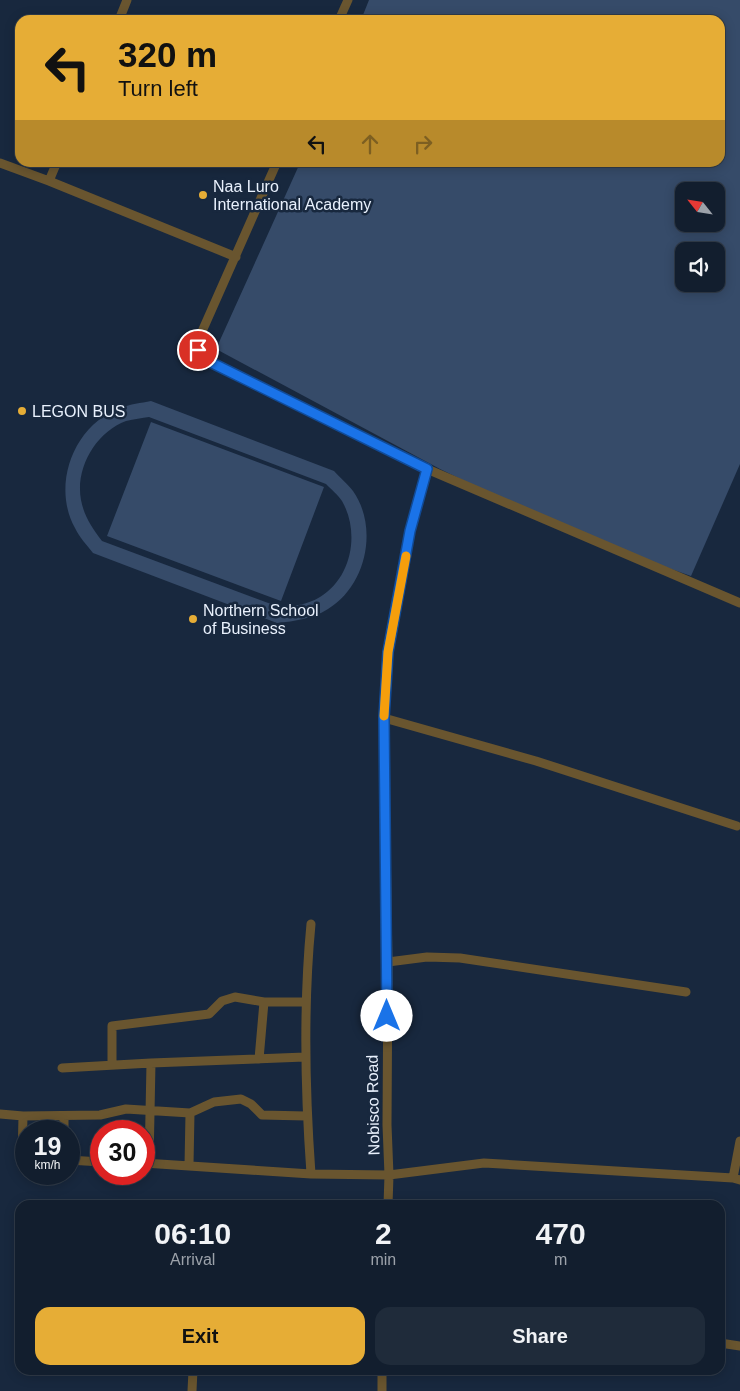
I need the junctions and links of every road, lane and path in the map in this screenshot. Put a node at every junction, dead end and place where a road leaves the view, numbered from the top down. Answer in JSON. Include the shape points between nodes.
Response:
{"nodes":[{"id":1,"x":127,"y":0,"type":"edge"},
{"id":2,"x":348,"y":0,"type":"edge"},
{"id":3,"x":121,"y":15,"type":"edge"},
{"id":4,"x":342,"y":15,"type":"edge"},
{"id":5,"x":0,"y":163,"type":"edge"},
{"id":6,"x":55,"y":167,"type":"edge"},
{"id":7,"x":275,"y":167,"type":"edge"},
{"id":8,"x":49,"y":181,"type":"junction"},
{"id":9,"x":236,"y":257,"type":"junction"},
{"id":10,"x":427,"y":469,"type":"junction"},
{"id":11,"x":740,"y":603,"type":"edge"},
{"id":12,"x":384,"y":718,"type":"junction"},
{"id":13,"x":736,"y":826,"type":"dead end"},
{"id":14,"x":311,"y":924,"type":"dead end"},
{"id":15,"x":388,"y":962,"type":"junction"},
{"id":16,"x":686,"y":992,"type":"dead end"},
{"id":17,"x":264,"y":1002,"type":"junction"},
{"id":18,"x":306,"y":1002,"type":"junction"},
{"id":19,"x":305,"y":1057,"type":"junction"},
{"id":20,"x":258,"y":1059,"type":"junction"},
{"id":21,"x":150,"y":1063,"type":"junction"},
{"id":22,"x":112,"y":1065,"type":"junction"},
{"id":23,"x":62,"y":1068,"type":"dead end"},
{"id":24,"x":150,"y":1111,"type":"junction"},
{"id":25,"x":190,"y":1113,"type":"junction"},
{"id":26,"x":0,"y":1114,"type":"edge"},
{"id":27,"x":23,"y":1116,"type":"junction"},
{"id":28,"x":64,"y":1116,"type":"junction"},
{"id":29,"x":306,"y":1116,"type":"junction"},
{"id":30,"x":23,"y":1120,"type":"edge"},
{"id":31,"x":64,"y":1120,"type":"edge"},
{"id":32,"x":149,"y":1120,"type":"edge"},
{"id":33,"x":740,"y":1141,"type":"edge"},
{"id":34,"x":155,"y":1164,"type":"edge"},
{"id":35,"x":189,"y":1166,"type":"junction"},
{"id":36,"x":311,"y":1174,"type":"junction"},
{"id":37,"x":389,"y":1175,"type":"junction"},
{"id":38,"x":737,"y":1179,"type":"edge"},
{"id":39,"x":388,"y":1200,"type":"edge"},
{"id":40,"x":725,"y":1344,"type":"edge"},
{"id":41,"x":740,"y":1346,"type":"edge"},
{"id":42,"x":193,"y":1375,"type":"edge"},
{"id":43,"x":382,"y":1375,"type":"edge"},
{"id":44,"x":192,"y":1391,"type":"edge"},
{"id":45,"x":382,"y":1391,"type":"edge"}],
"edges":[{"from":1,"to":3,"type":"street"},
{"from":2,"to":4,"type":"street"},
{"from":5,"to":8,"type":"street"},
{"from":6,"to":8,"type":"street"},
{"from":7,"to":9,"type":"street"},
{"from":8,"to":9,"type":"street"},
{"from":9,"to":10,"type":"street","via":[[200,336],[198,350],[204,359]]},
{"from":10,"to":11,"type":"street"},
{"from":10,"to":12,"type":"street","name":"Nobisco Road","via":[[410,531],[388,652]]},
{"from":12,"to":13,"type":"street","via":[[536,761]]},
{"from":12,"to":15,"type":"street","name":"Nobisco Road"},
{"from":14,"to":18,"type":"street"},
{"from":15,"to":16,"type":"street","via":[[427,956],[460,958]]},
{"from":15,"to":37,"type":"street","name":"Nobisco Road"},
{"from":17,"to":18,"type":"street"},
{"from":17,"to":20,"type":"street"},
{"from":17,"to":22,"type":"street","via":[[235,997],[222,1001],[208,1014],[112,1026]]},
{"from":18,"to":19,"type":"street"},
{"from":19,"to":20,"type":"street"},
{"from":19,"to":29,"type":"street"},
{"from":20,"to":21,"type":"street"},
{"from":21,"to":22,"type":"street"},
{"from":21,"to":24,"type":"street"},
{"from":22,"to":23,"type":"street"},
{"from":24,"to":25,"type":"street"},
{"from":24,"to":28,"type":"street","via":[[126,1109],[100,1115]]},
{"from":24,"to":32,"type":"street"},
{"from":25,"to":29,"type":"street","via":[[214,1102],[241,1099],[262,1115]]},
{"from":25,"to":35,"type":"street"},
{"from":26,"to":27,"type":"street"},
{"from":27,"to":28,"type":"street"},
{"from":27,"to":30,"type":"street"},
{"from":28,"to":31,"type":"street"},
{"from":29,"to":36,"type":"street"},
{"from":33,"to":38,"type":"street"},
{"from":34,"to":35,"type":"street"},
{"from":35,"to":36,"type":"street"},
{"from":36,"to":37,"type":"street"},
{"from":37,"to":38,"type":"street","via":[[484,1163]]},
{"from":37,"to":39,"type":"street","name":"Nobisco Road"},
{"from":40,"to":41,"type":"street"},
{"from":42,"to":44,"type":"street"},
{"from":43,"to":45,"type":"street"}]}
